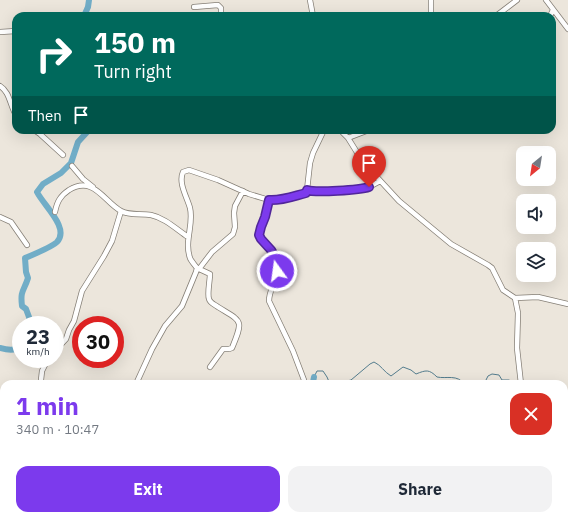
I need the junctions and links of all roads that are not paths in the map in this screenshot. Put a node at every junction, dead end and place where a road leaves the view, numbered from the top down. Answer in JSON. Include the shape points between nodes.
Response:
{"nodes":[{"id":1,"x":310,"y":0,"type":"edge"},
{"id":2,"x":431,"y":0,"type":"edge"},
{"id":3,"x":517,"y":0,"type":"edge"},
{"id":4,"x":546,"y":0,"type":"edge"},
{"id":5,"x":194,"y":7,"type":"dead end"},
{"id":6,"x":553,"y":10,"type":"edge"},
{"id":7,"x":221,"y":12,"type":"edge"},
{"id":8,"x":312,"y":12,"type":"edge"},
{"id":9,"x":431,"y":12,"type":"edge"},
{"id":10,"x":501,"y":12,"type":"edge"},
{"id":11,"x":556,"y":14,"type":"edge"},
{"id":12,"x":568,"y":29,"type":"edge"},
{"id":13,"x":12,"y":31,"type":"edge"},
{"id":14,"x":0,"y":32,"type":"edge"},
{"id":15,"x":0,"y":86,"type":"edge"},
{"id":16,"x":12,"y":109,"type":"edge"},
{"id":17,"x":39,"y":134,"type":"edge"},
{"id":18,"x":322,"y":134,"type":"edge"},
{"id":19,"x":344,"y":134,"type":"edge"},
{"id":20,"x":358,"y":134,"type":"edge"},
{"id":21,"x":348,"y":138,"type":"junction"},
{"id":22,"x":63,"y":155,"type":"dead end"},
{"id":23,"x":72,"y":166,"type":"dead end"},
{"id":24,"x":380,"y":181,"type":"junction"},
{"id":25,"x":307,"y":190,"type":"junction"},
{"id":26,"x":243,"y":191,"type":"junction"},
{"id":27,"x":99,"y":192,"type":"junction"},
{"id":28,"x":269,"y":200,"type":"junction"},
{"id":29,"x":120,"y":211,"type":"junction"},
{"id":30,"x":55,"y":212,"type":"dead end"},
{"id":31,"x":0,"y":217,"type":"edge"},
{"id":32,"x":188,"y":237,"type":"junction"},
{"id":33,"x":27,"y":245,"type":"dead end"},
{"id":34,"x":198,"y":268,"type":"junction"},
{"id":35,"x":515,"y":298,"type":"junction"},
{"id":36,"x":568,"y":304,"type":"edge"},
{"id":37,"x":64,"y":341,"type":"edge"},
{"id":38,"x":210,"y":367,"type":"dead end"},
{"id":39,"x":44,"y":368,"type":"edge"},
{"id":40,"x":41,"y":380,"type":"dead end"},
{"id":41,"x":138,"y":380,"type":"edge"},
{"id":42,"x":304,"y":380,"type":"dead end"},
{"id":43,"x":521,"y":380,"type":"edge"}],
"edges":[{"from":1,"to":8,"type":"street"},
{"from":2,"to":9,"type":"street"},
{"from":3,"to":10,"type":"street"},
{"from":4,"to":6,"type":"street"},
{"from":5,"to":7,"type":"street","via":[[220,6]]},
{"from":11,"to":12,"type":"street"},
{"from":13,"to":14,"type":"street"},
{"from":15,"to":16,"type":"street","via":[[7,92]]},
{"from":17,"to":22,"type":"street"},
{"from":18,"to":25,"type":"street","via":[[312,153]]},
{"from":19,"to":21,"type":"street"},
{"from":20,"to":21,"type":"street"},
{"from":21,"to":24,"type":"street","via":[[360,158]]},
{"from":23,"to":27,"type":"street"},
{"from":24,"to":25,"type":"street","via":[[363,189],[315,192]]},
{"from":24,"to":35,"type":"street","via":[[404,206],[444,239],[492,268],[503,290]]},
{"from":25,"to":28,"type":"street","via":[[306,193]]},
{"from":26,"to":28,"type":"street"},
{"from":26,"to":32,"type":"street","via":[[189,170],[183,172],[182,185],[191,214]]},
{"from":26,"to":34,"type":"street","via":[[235,206],[233,234]]},
{"from":27,"to":29,"type":"street"},
{"from":27,"to":30,"type":"street","via":[[81,185],[74,187],[59,199]]},
{"from":28,"to":42,"type":"street","via":[[259,235],[271,250],[277,266],[269,301]]},
{"from":29,"to":32,"type":"street","via":[[158,217]]},
{"from":29,"to":37,"type":"street","via":[[112,241],[82,291],[74,320]]},
{"from":31,"to":33,"type":"street","via":[[11,222]]},
{"from":32,"to":34,"type":"street","via":[[190,256]]},
{"from":34,"to":38,"type":"street","via":[[210,274],[208,296],[211,302],[234,316],[239,323],[232,348],[223,349]]},
{"from":34,"to":41,"type":"street","via":[[182,306],[165,326]]},
{"from":35,"to":36,"type":"street","via":[[538,297]]},
{"from":35,"to":43,"type":"street"},
{"from":39,"to":40,"type":"street"}]}
